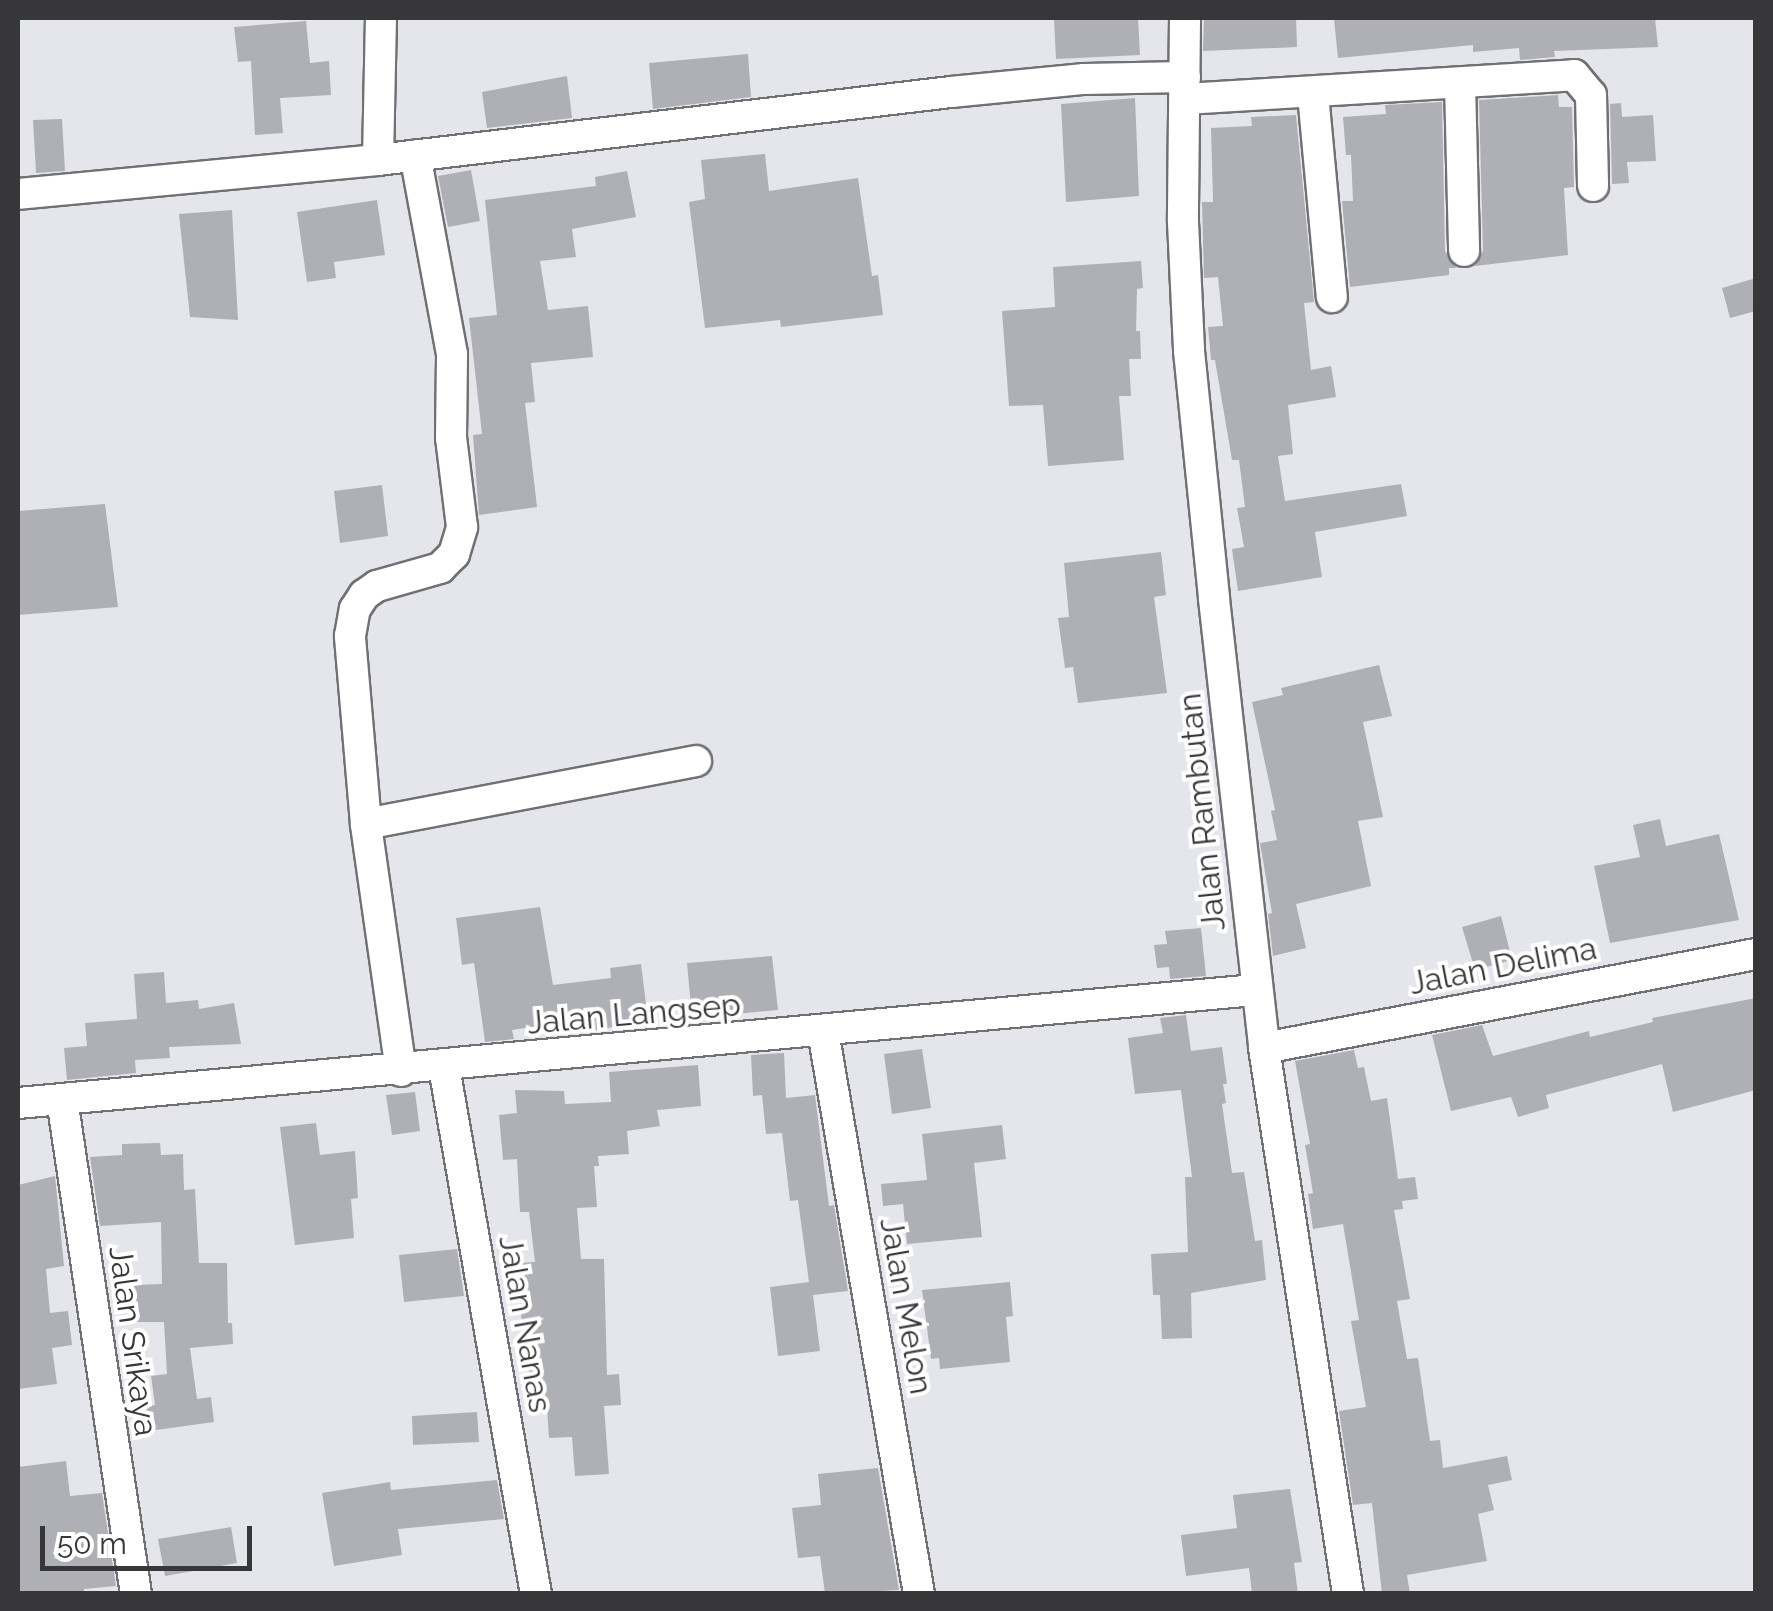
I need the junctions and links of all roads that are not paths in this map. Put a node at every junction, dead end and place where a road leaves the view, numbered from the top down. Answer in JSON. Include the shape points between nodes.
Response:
{"nodes":[{"id":1,"x":380,"y":18,"type":"edge"},
{"id":2,"x":1186,"y":18,"type":"edge"},
{"id":3,"x":1460,"y":83,"type":"junction"},
{"id":4,"x":1185,"y":88,"type":"junction"},
{"id":5,"x":1312,"y":94,"type":"junction"},
{"id":6,"x":416,"y":155,"type":"junction"},
{"id":7,"x":378,"y":160,"type":"junction"},
{"id":8,"x":1593,"y":186,"type":"dead end"},
{"id":9,"x":18,"y":194,"type":"edge"},
{"id":10,"x":1464,"y":252,"type":"dead end"},
{"id":11,"x":1332,"y":297,"type":"dead end"},
{"id":12,"x":696,"y":761,"type":"dead end"},
{"id":13,"x":366,"y":824,"type":"junction"},
{"id":14,"x":1756,"y":954,"type":"edge"},
{"id":15,"x":1256,"y":990,"type":"junction"},
{"id":16,"x":823,"y":1031,"type":"junction"},
{"id":17,"x":1264,"y":1048,"type":"junction"},
{"id":18,"x":444,"y":1067,"type":"junction"},
{"id":19,"x":400,"y":1071,"type":"junction"},
{"id":20,"x":62,"y":1098,"type":"junction"},
{"id":21,"x":18,"y":1102,"type":"edge"},
{"id":22,"x":136,"y":1594,"type":"edge"},
{"id":23,"x":536,"y":1594,"type":"edge"},
{"id":24,"x":919,"y":1594,"type":"edge"},
{"id":25,"x":1348,"y":1594,"type":"edge"}],
"edges":[{"from":1,"to":7,"type":"street"},
{"from":2,"to":4,"type":"street","name":"Jalan Rambutan"},
{"from":3,"to":5,"type":"street"},
{"from":3,"to":8,"type":"street","via":[[1580,78],[1591,95]]},
{"from":3,"to":10,"type":"street"},
{"from":4,"to":5,"type":"street"},
{"from":4,"to":6,"type":"street","via":[[1084,79]]},
{"from":4,"to":15,"type":"street","name":"Jalan Rambutan","via":[[1188,351]]},
{"from":5,"to":11,"type":"street"},
{"from":6,"to":7,"type":"street"},
{"from":6,"to":13,"type":"street","via":[[452,354],[451,438],[462,527],[454,554],[440,568],[378,586],[355,609],[350,636]]},
{"from":7,"to":9,"type":"street"},
{"from":12,"to":13,"type":"street"},
{"from":13,"to":19,"type":"street"},
{"from":14,"to":17,"type":"street","name":"Jalan Delima"},
{"from":15,"to":16,"type":"street","name":"Jalan Langsep"},
{"from":15,"to":17,"type":"street","name":"Jalan Rambutan"},
{"from":16,"to":18,"type":"street","name":"Jalan Langsep"},
{"from":16,"to":24,"type":"street","name":"Jalan Melon"},
{"from":17,"to":25,"type":"street","name":"Jalan Rambutan"},
{"from":18,"to":19,"type":"street","name":"Jalan Langsep"},
{"from":18,"to":23,"type":"street","name":"Jalan Nanas"},
{"from":19,"to":20,"type":"street","name":"Jalan Langsep"},
{"from":20,"to":21,"type":"street","name":"Jalan Langsep"},
{"from":20,"to":22,"type":"street","name":"Jalan Srikaya"}]}
